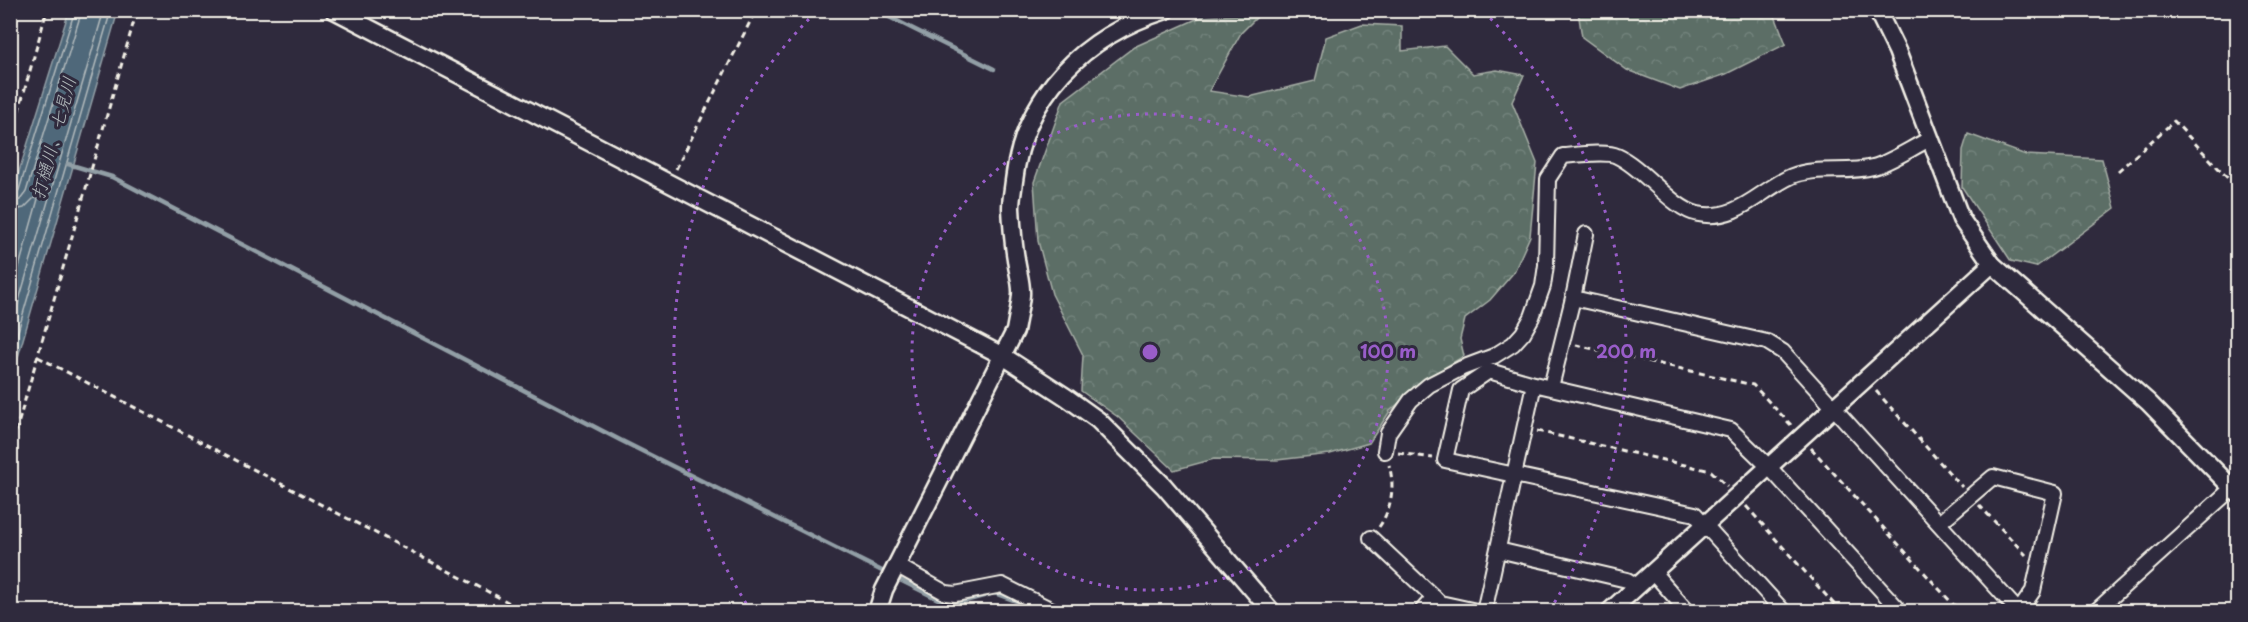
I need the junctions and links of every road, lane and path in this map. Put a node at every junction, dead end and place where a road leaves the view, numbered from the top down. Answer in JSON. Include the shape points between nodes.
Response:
{"nodes":[{"id":1,"x":48,"y":10,"type":"edge"},
{"id":2,"x":139,"y":10,"type":"edge"},
{"id":3,"x":334,"y":10,"type":"edge"},
{"id":4,"x":756,"y":10,"type":"edge"},
{"id":5,"x":1166,"y":10,"type":"edge"},
{"id":6,"x":1877,"y":10,"type":"edge"},
{"id":7,"x":1930,"y":139,"type":"junction"},
{"id":8,"x":10,"y":142,"type":"edge"},
{"id":9,"x":2118,"y":171,"type":"dead end"},
{"id":10,"x":668,"y":184,"type":"junction"},
{"id":11,"x":2238,"y":189,"type":"edge"},
{"id":12,"x":1586,"y":234,"type":"dead end"},
{"id":13,"x":1992,"y":264,"type":"junction"},
{"id":14,"x":1573,"y":298,"type":"junction"},
{"id":15,"x":1003,"y":356,"type":"junction"},
{"id":16,"x":38,"y":357,"type":"junction"},
{"id":17,"x":1534,"y":384,"type":"junction"},
{"id":18,"x":1551,"y":387,"type":"junction"},
{"id":19,"x":1873,"y":388,"type":"dead end"},
{"id":20,"x":1834,"y":408,"type":"junction"},
{"id":21,"x":1524,"y":428,"type":"junction"},
{"id":22,"x":1385,"y":451,"type":"junction"},
{"id":23,"x":10,"y":452,"type":"edge"},
{"id":24,"x":1445,"y":460,"type":"junction"},
{"id":25,"x":1769,"y":467,"type":"junction"},
{"id":26,"x":1514,"y":473,"type":"junction"},
{"id":27,"x":2236,"y":488,"type":"edge"},
{"id":28,"x":1736,"y":496,"type":"junction"},
{"id":29,"x":1970,"y":496,"type":"junction"},
{"id":30,"x":1939,"y":523,"type":"junction"},
{"id":31,"x":1705,"y":525,"type":"junction"},
{"id":32,"x":1371,"y":538,"type":"joint"},
{"id":33,"x":1497,"y":550,"type":"junction"},
{"id":34,"x":2039,"y":569,"type":"junction"},
{"id":35,"x":893,"y":572,"type":"junction"},
{"id":36,"x":1653,"y":572,"type":"junction"},
{"id":37,"x":1637,"y":586,"type":"junction"},
{"id":38,"x":1434,"y":597,"type":"junction"},
{"id":39,"x":2019,"y":611,"type":"edge"},
{"id":40,"x":527,"y":612,"type":"edge"},
{"id":41,"x":877,"y":612,"type":"edge"},
{"id":42,"x":1056,"y":612,"type":"edge"},
{"id":43,"x":1272,"y":612,"type":"edge"},
{"id":44,"x":1421,"y":612,"type":"edge"},
{"id":45,"x":1482,"y":612,"type":"edge"},
{"id":46,"x":1609,"y":612,"type":"edge"},
{"id":47,"x":1688,"y":612,"type":"edge"},
{"id":48,"x":1784,"y":612,"type":"edge"},
{"id":49,"x":1841,"y":612,"type":"edge"},
{"id":50,"x":1901,"y":612,"type":"edge"},
{"id":51,"x":2096,"y":612,"type":"edge"}],
"edges":[{"from":1,"to":8,"type":"path"},
{"from":2,"to":16,"type":"path"},
{"from":3,"to":10,"type":"street"},
{"from":4,"to":10,"type":"path"},
{"from":5,"to":15,"type":"street","via":[[1140,18],[1085,51],[1050,88],[1029,121],[1017,155],[1011,205],[1021,294],[1015,331]]},
{"from":6,"to":7,"type":"street"},
{"from":7,"to":13,"type":"street","via":[[1961,219]]},
{"from":7,"to":22,"type":"street","via":[[1874,167],[1792,176],[1745,206],[1718,217],[1695,214],[1616,155],[1563,156],[1548,179],[1543,286],[1523,333],[1494,356],[1429,385],[1411,400],[1388,433]]},
{"from":9,"to":11,"type":"path","via":[[2174,121]]},
{"from":10,"to":15,"type":"street"},
{"from":12,"to":14,"type":"street"},
{"from":13,"to":20,"type":"street"},
{"from":13,"to":27,"type":"street","via":[[2148,402]]},
{"from":14,"to":18,"type":"street"},
{"from":14,"to":20,"type":"street","via":[[1767,342],[1783,352]]},
{"from":15,"to":35,"type":"street"},
{"from":15,"to":43,"type":"street","via":[[1098,420],[1164,486]]},
{"from":16,"to":23,"type":"path"},
{"from":16,"to":40,"type":"path"},
{"from":17,"to":18,"type":"street"},
{"from":17,"to":21,"type":"street"},
{"from":17,"to":24,"type":"street","via":[[1489,371],[1461,390]]},
{"from":18,"to":25,"type":"street","via":[[1731,430]]},
{"from":19,"to":29,"type":"path"},
{"from":20,"to":25,"type":"street"},
{"from":20,"to":30,"type":"street"},
{"from":21,"to":26,"type":"street"},
{"from":21,"to":28,"type":"path","via":[[1711,471]]},
{"from":22,"to":24,"type":"path"},
{"from":22,"to":32,"type":"path","via":[[1391,473],[1391,502]]},
{"from":24,"to":26,"type":"street"},
{"from":25,"to":28,"type":"street"},
{"from":25,"to":50,"type":"street"},
{"from":26,"to":31,"type":"street","via":[[1695,514]]},
{"from":26,"to":33,"type":"street"},
{"from":27,"to":51,"type":"street"},
{"from":28,"to":31,"type":"street"},
{"from":28,"to":49,"type":"path"},
{"from":29,"to":30,"type":"street"},
{"from":29,"to":34,"type":"path"},
{"from":29,"to":34,"type":"street","via":[[1993,477],[2055,493]]},
{"from":30,"to":39,"type":"street"},
{"from":31,"to":36,"type":"street"},
{"from":31,"to":48,"type":"street"},
{"from":32,"to":38,"type":"street"},
{"from":33,"to":37,"type":"street","via":[[1627,580]]},
{"from":33,"to":45,"type":"street"},
{"from":34,"to":39,"type":"street","via":[[2033,591]]},
{"from":35,"to":41,"type":"street"},
{"from":35,"to":42,"type":"street","via":[[946,593],[1002,585]]},
{"from":36,"to":37,"type":"street"},
{"from":36,"to":47,"type":"street"},
{"from":37,"to":46,"type":"street"},
{"from":38,"to":44,"type":"street"},
{"from":38,"to":45,"type":"street","via":[[1440,603]]}]}
